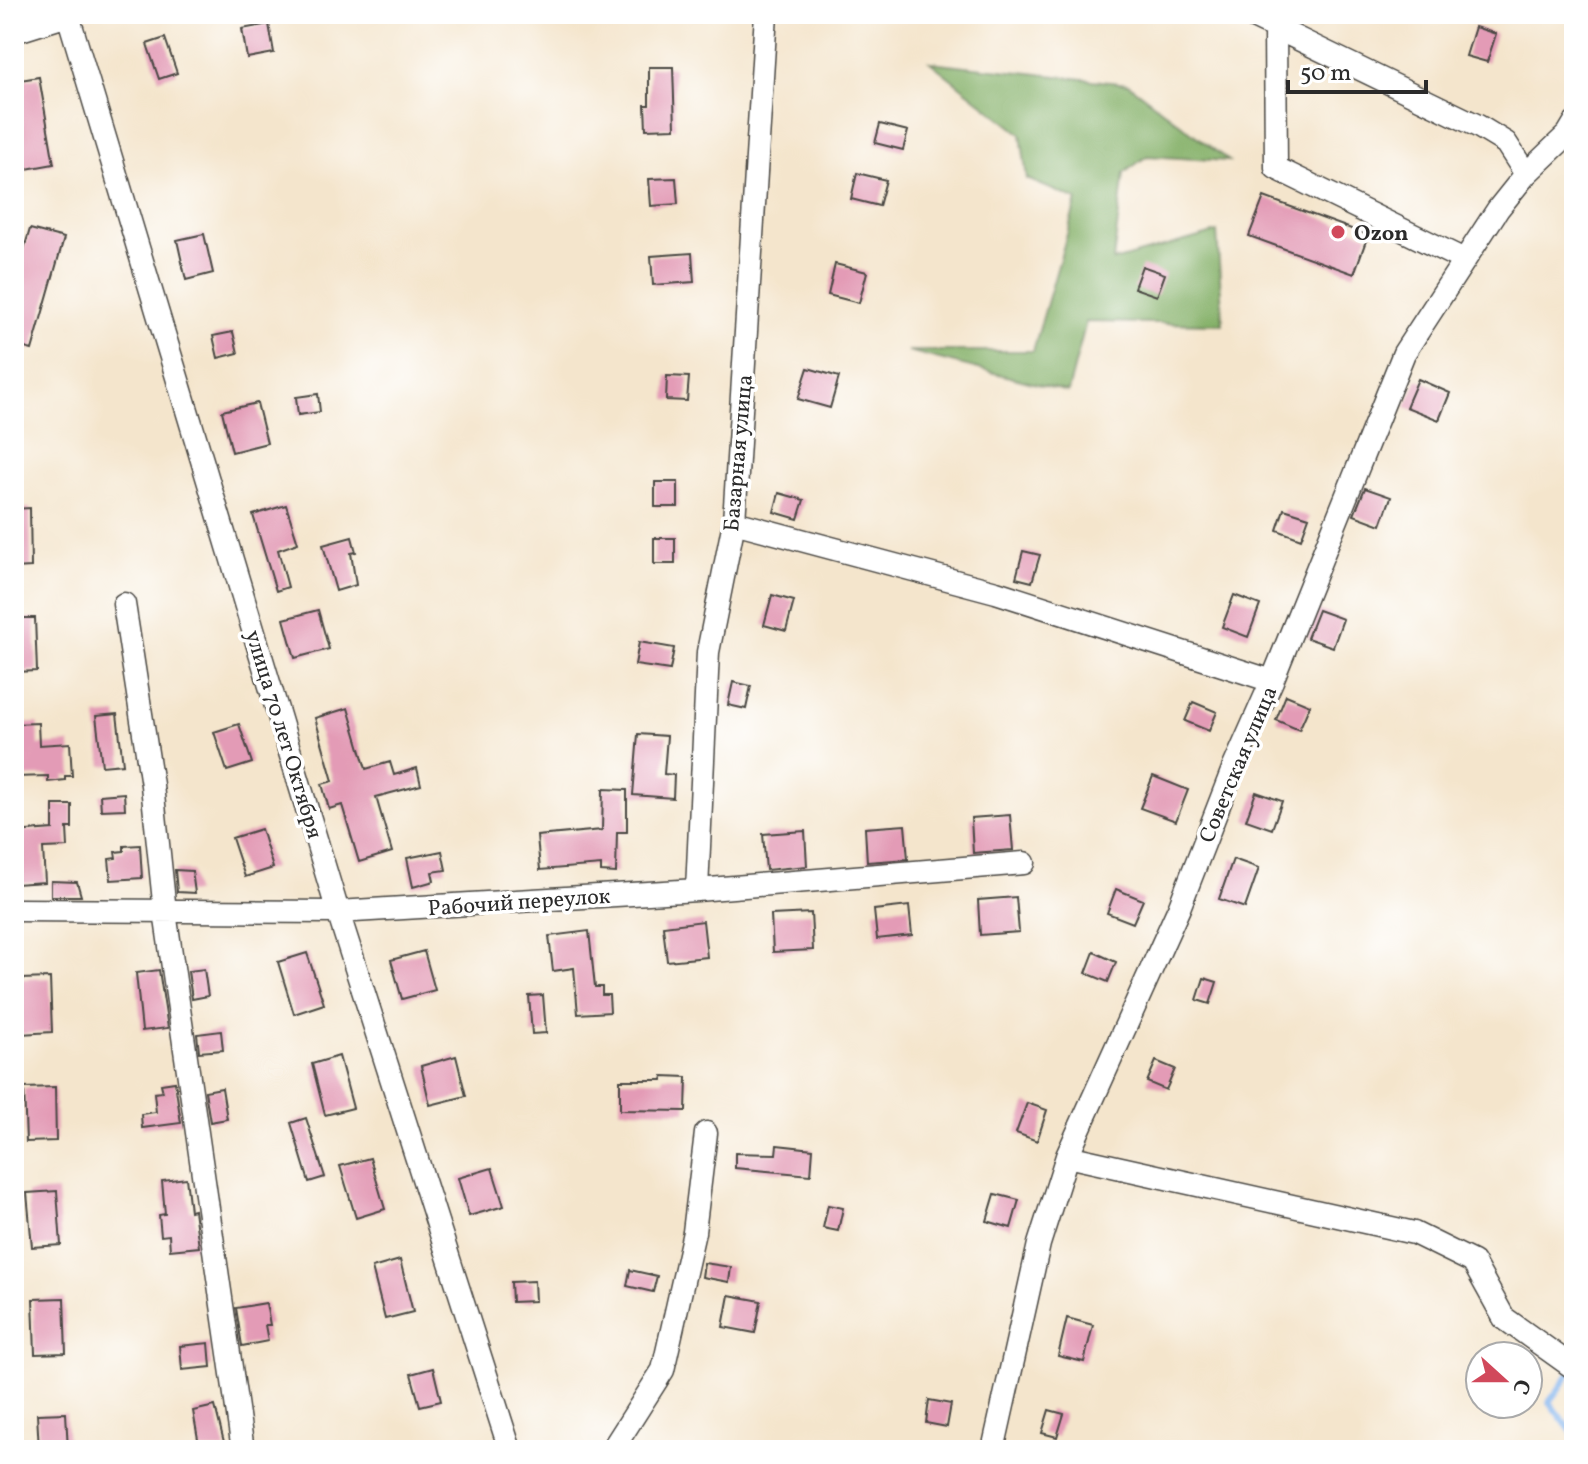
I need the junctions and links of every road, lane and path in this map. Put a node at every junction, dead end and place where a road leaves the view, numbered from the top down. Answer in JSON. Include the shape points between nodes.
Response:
{"nodes":[{"id":1,"x":70,"y":14,"type":"edge"},
{"id":2,"x":766,"y":14,"type":"edge"},
{"id":3,"x":1247,"y":14,"type":"edge"},
{"id":4,"x":1275,"y":27,"type":"junction"},
{"id":5,"x":14,"y":32,"type":"edge"},
{"id":6,"x":1574,"y":124,"type":"edge"},
{"id":7,"x":1526,"y":174,"type":"junction"},
{"id":8,"x":1464,"y":260,"type":"junction"},
{"id":9,"x":734,"y":522,"type":"junction"},
{"id":10,"x":124,"y":604,"type":"dead end"},
{"id":11,"x":1272,"y":681,"type":"junction"},
{"id":12,"x":1024,"y":863,"type":"dead end"},
{"id":13,"x":697,"y":890,"type":"junction"},
{"id":14,"x":14,"y":910,"type":"edge"},
{"id":15,"x":165,"y":912,"type":"junction"},
{"id":16,"x":338,"y":912,"type":"junction"},
{"id":17,"x":706,"y":1133,"type":"dead end"},
{"id":18,"x":1067,"y":1156,"type":"junction"},
{"id":19,"x":1574,"y":1368,"type":"edge"},
{"id":20,"x":243,"y":1450,"type":"edge"},
{"id":21,"x":510,"y":1450,"type":"edge"},
{"id":22,"x":612,"y":1450,"type":"edge"},
{"id":23,"x":993,"y":1450,"type":"edge"}],
"edges":[{"from":1,"to":5,"type":"street"},
{"from":1,"to":16,"type":"street","name":"улица 70 лет Октября"},
{"from":2,"to":9,"type":"street","name":"Базарная улица"},
{"from":3,"to":4,"type":"street"},
{"from":4,"to":7,"type":"street","via":[[1478,126],[1506,143]]},
{"from":4,"to":8,"type":"street","via":[[1276,168]]},
{"from":6,"to":7,"type":"street","name":"Советская улица"},
{"from":7,"to":8,"type":"street","name":"Советская улица"},
{"from":8,"to":11,"type":"street","name":"Советская улица","via":[[1404,353]]},
{"from":9,"to":11,"type":"street","via":[[996,592]]},
{"from":9,"to":13,"type":"street","name":"Базарная улица","via":[[708,652]]},
{"from":10,"to":15,"type":"street"},
{"from":11,"to":18,"type":"street","name":"Советская улица","via":[[1179,908]]},
{"from":12,"to":13,"type":"street","name":"Рабочий переулок"},
{"from":13,"to":16,"type":"street","name":"Рабочий переулок"},
{"from":14,"to":15,"type":"street","name":"Рабочий переулок"},
{"from":15,"to":16,"type":"street","name":"Рабочий переулок"},
{"from":15,"to":20,"type":"street"},
{"from":16,"to":21,"type":"street","name":"улица 70 лет Октября"},
{"from":17,"to":22,"type":"street","via":[[694,1232],[663,1370]]},
{"from":18,"to":19,"type":"street","via":[[1414,1233],[1473,1262],[1504,1318]]},
{"from":18,"to":23,"type":"street","name":"Советская улица","via":[[1039,1244]]}]}
